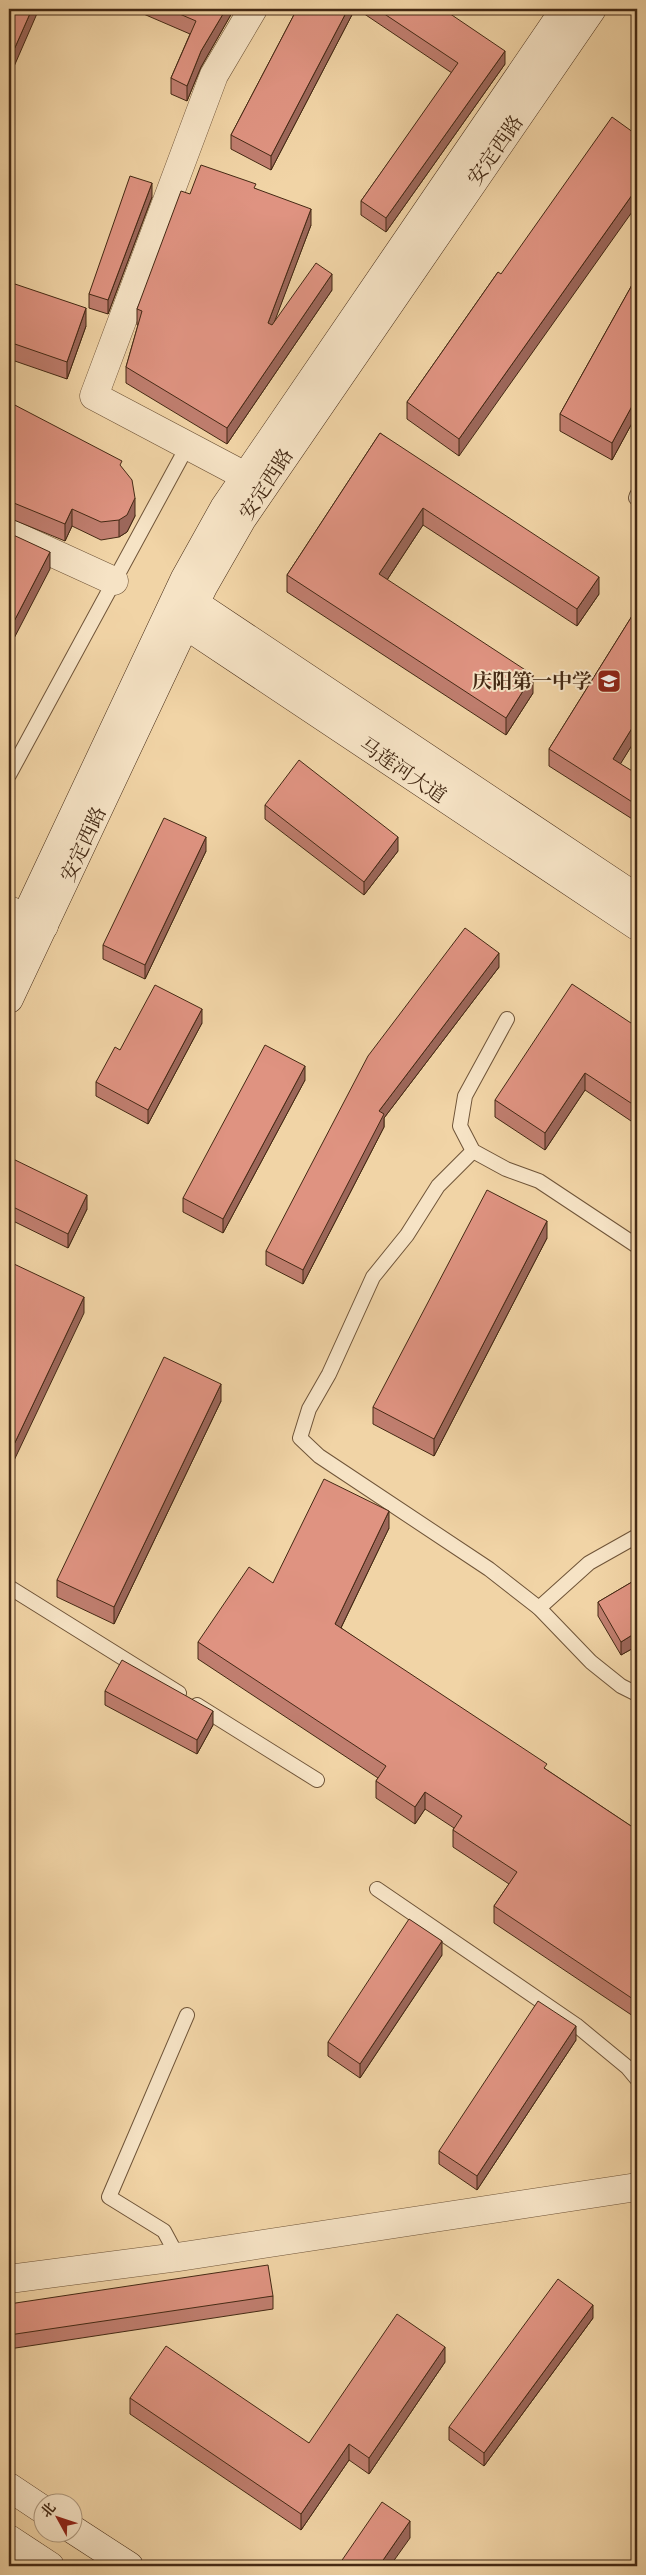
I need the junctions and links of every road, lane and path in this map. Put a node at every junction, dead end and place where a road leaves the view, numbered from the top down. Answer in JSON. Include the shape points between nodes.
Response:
{"nodes":[{"id":1,"x":254,"y":9,"type":"edge"},
{"id":2,"x":565,"y":9,"type":"edge"},
{"id":3,"x":592,"y":9,"type":"edge"},
{"id":4,"x":188,"y":445,"type":"junction"},
{"id":5,"x":255,"y":481,"type":"junction"},
{"id":6,"x":9,"y":533,"type":"edge"},
{"id":7,"x":114,"y":581,"type":"junction"},
{"id":8,"x":182,"y":608,"type":"junction"},
{"id":9,"x":9,"y":774,"type":"edge"},
{"id":10,"x":637,"y":898,"type":"edge"},
{"id":11,"x":26,"y":918,"type":"edge"},
{"id":12,"x":637,"y":926,"type":"edge"},
{"id":13,"x":9,"y":952,"type":"edge"},
{"id":14,"x":9,"y":999,"type":"edge"},
{"id":15,"x":507,"y":1019,"type":"dead end"},
{"id":16,"x":473,"y":1151,"type":"junction"},
{"id":17,"x":637,"y":1246,"type":"edge"},
{"id":18,"x":637,"y":1536,"type":"edge"},
{"id":19,"x":9,"y":1587,"type":"edge"},
{"id":20,"x":540,"y":1608,"type":"junction"},
{"id":21,"x":637,"y":1694,"type":"edge"},
{"id":22,"x":317,"y":1780,"type":"dead end"},
{"id":23,"x":377,"y":1889,"type":"dead end"},
{"id":24,"x":187,"y":2015,"type":"dead end"},
{"id":25,"x":637,"y":2080,"type":"edge"},
{"id":26,"x":637,"y":2186,"type":"edge"},
{"id":27,"x":178,"y":2257,"type":"junction"},
{"id":28,"x":9,"y":2279,"type":"edge"},
{"id":29,"x":9,"y":2487,"type":"edge"},
{"id":30,"x":32,"y":2502,"type":"edge"},
{"id":31,"x":82,"y":2535,"type":"edge"},
{"id":32,"x":9,"y":2539,"type":"edge"},
{"id":33,"x":50,"y":2566,"type":"edge"},
{"id":34,"x":129,"y":2566,"type":"edge"}],
"edges":[{"from":1,"to":4,"type":"street","via":[[214,74],[94,396]]},
{"from":2,"to":5,"type":"street","name":"安定西路"},
{"from":3,"to":5,"type":"street","name":"安定西路"},
{"from":4,"to":5,"type":"street"},
{"from":4,"to":7,"type":"lane"},
{"from":5,"to":8,"type":"street","name":"安定西路","via":[[242,519]]},
{"from":6,"to":7,"type":"street"},
{"from":7,"to":9,"type":"lane"},
{"from":8,"to":10,"type":"street","name":"马莲河大道"},
{"from":8,"to":11,"type":"street","name":"安定西路"},
{"from":8,"to":12,"type":"street","name":"马莲河大道"},
{"from":11,"to":13,"type":"street","name":"安定西路"},
{"from":11,"to":14,"type":"street","name":"安定西路"},
{"from":15,"to":16,"type":"lane","via":[[465,1096],[460,1126]]},
{"from":16,"to":17,"type":"lane","via":[[506,1169],[539,1181]]},
{"from":16,"to":20,"type":"lane","via":[[438,1186],[407,1235],[373,1277],[329,1374],[309,1409],[300,1438],[319,1456]]},
{"from":18,"to":20,"type":"lane","via":[[589,1563]]},
{"from":19,"to":22,"type":"lane"},
{"from":20,"to":21,"type":"lane","via":[[591,1662],[621,1686]]},
{"from":23,"to":25,"type":"lane","via":[[576,2025],[627,2067]]},
{"from":24,"to":27,"type":"lane","via":[[109,2197],[164,2231]]},
{"from":26,"to":27,"type":"street"},
{"from":27,"to":28,"type":"street"},
{"from":29,"to":30,"type":"street"},
{"from":31,"to":34,"type":"street"},
{"from":32,"to":33,"type":"street"}]}
